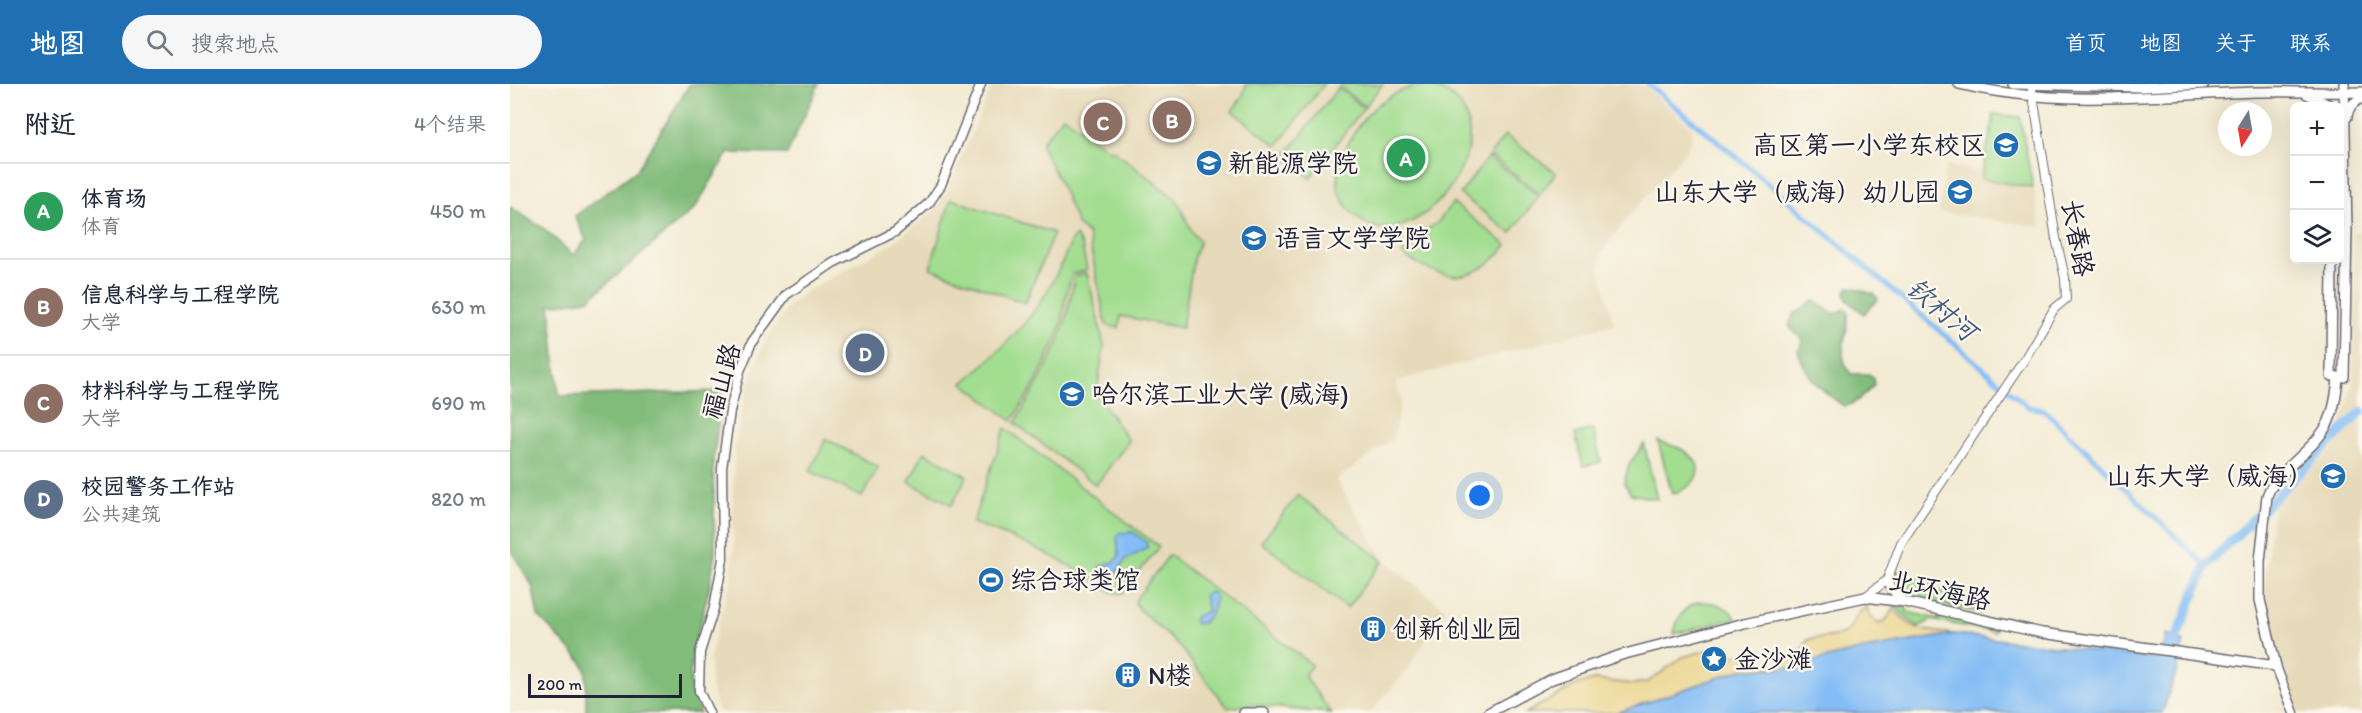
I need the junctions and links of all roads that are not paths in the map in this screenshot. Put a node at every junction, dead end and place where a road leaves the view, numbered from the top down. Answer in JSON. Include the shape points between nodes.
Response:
{"nodes":[{"id":1,"x":981,"y":84,"type":"edge"},
{"id":2,"x":1959,"y":84,"type":"edge"},
{"id":3,"x":2013,"y":84,"type":"edge"},
{"id":4,"x":2204,"y":84,"type":"edge"},
{"id":5,"x":2032,"y":85,"type":"edge"},
{"id":6,"x":2340,"y":88,"type":"edge"},
{"id":7,"x":2302,"y":92,"type":"junction"},
{"id":8,"x":2362,"y":92,"type":"edge"},
{"id":9,"x":2032,"y":96,"type":"junction"},
{"id":10,"x":2362,"y":98,"type":"edge"},
{"id":11,"x":2324,"y":102,"type":"edge"},
{"id":12,"x":2335,"y":102,"type":"edge"},
{"id":13,"x":2346,"y":122,"type":"junction"},
{"id":14,"x":2332,"y":264,"type":"edge"},
{"id":15,"x":2338,"y":377,"type":"junction"},
{"id":16,"x":1887,"y":580,"type":"junction"},
{"id":17,"x":1865,"y":597,"type":"junction"},
{"id":18,"x":1905,"y":602,"type":"junction"},
{"id":19,"x":2273,"y":652,"type":"junction"},
{"id":20,"x":2260,"y":663,"type":"junction"},
{"id":21,"x":2276,"y":666,"type":"junction"},
{"id":22,"x":709,"y":713,"type":"edge"},
{"id":23,"x":1244,"y":713,"type":"edge"},
{"id":24,"x":1264,"y":713,"type":"edge"},
{"id":25,"x":1488,"y":713,"type":"edge"},
{"id":26,"x":2294,"y":713,"type":"edge"}],
"edges":[{"from":1,"to":22,"type":"main road","name":"福山路","via":[[941,185],[929,203],[895,232],[832,263],[786,295],[752,342],[730,411],[722,468],[723,559],[714,608],[700,652],[699,691]]},
{"from":2,"to":9,"type":"main road","via":[[1994,93]]},
{"from":3,"to":5,"type":"main road"},
{"from":4,"to":5,"type":"main road"},
{"from":5,"to":9,"type":"street","name":"长春路"},
{"from":6,"to":7,"type":"main road"},
{"from":6,"to":8,"type":"main road"},
{"from":6,"to":12,"type":"main road"},
{"from":6,"to":13,"type":"main road"},
{"from":7,"to":9,"type":"main road","via":[[2142,98]]},
{"from":7,"to":11,"type":"main road"},
{"from":9,"to":16,"type":"street","name":"长春路","via":[[2066,299],[2054,309],[1901,543]]},
{"from":10,"to":13,"type":"main road","via":[[2348,110]]},
{"from":13,"to":15,"type":"main road","via":[[2347,230]]},
{"from":14,"to":15,"type":"main road"},
{"from":15,"to":19,"type":"main road","via":[[2335,409],[2329,424],[2278,478],[2267,496],[2260,600]]},
{"from":16,"to":17,"type":"street"},
{"from":16,"to":18,"type":"street"},
{"from":17,"to":18,"type":"main road","name":"北环海路"},
{"from":17,"to":25,"type":"main road","name":"北环海路","via":[[1621,655],[1552,679]]},
{"from":18,"to":20,"type":"main road","name":"北环海路","via":[[2042,633]]},
{"from":19,"to":20,"type":"main road"},
{"from":19,"to":21,"type":"main road"},
{"from":20,"to":21,"type":"main road","name":"北环海路"},
{"from":21,"to":26,"type":"main road"},
{"from":23,"to":24,"type":"main road"}]}
